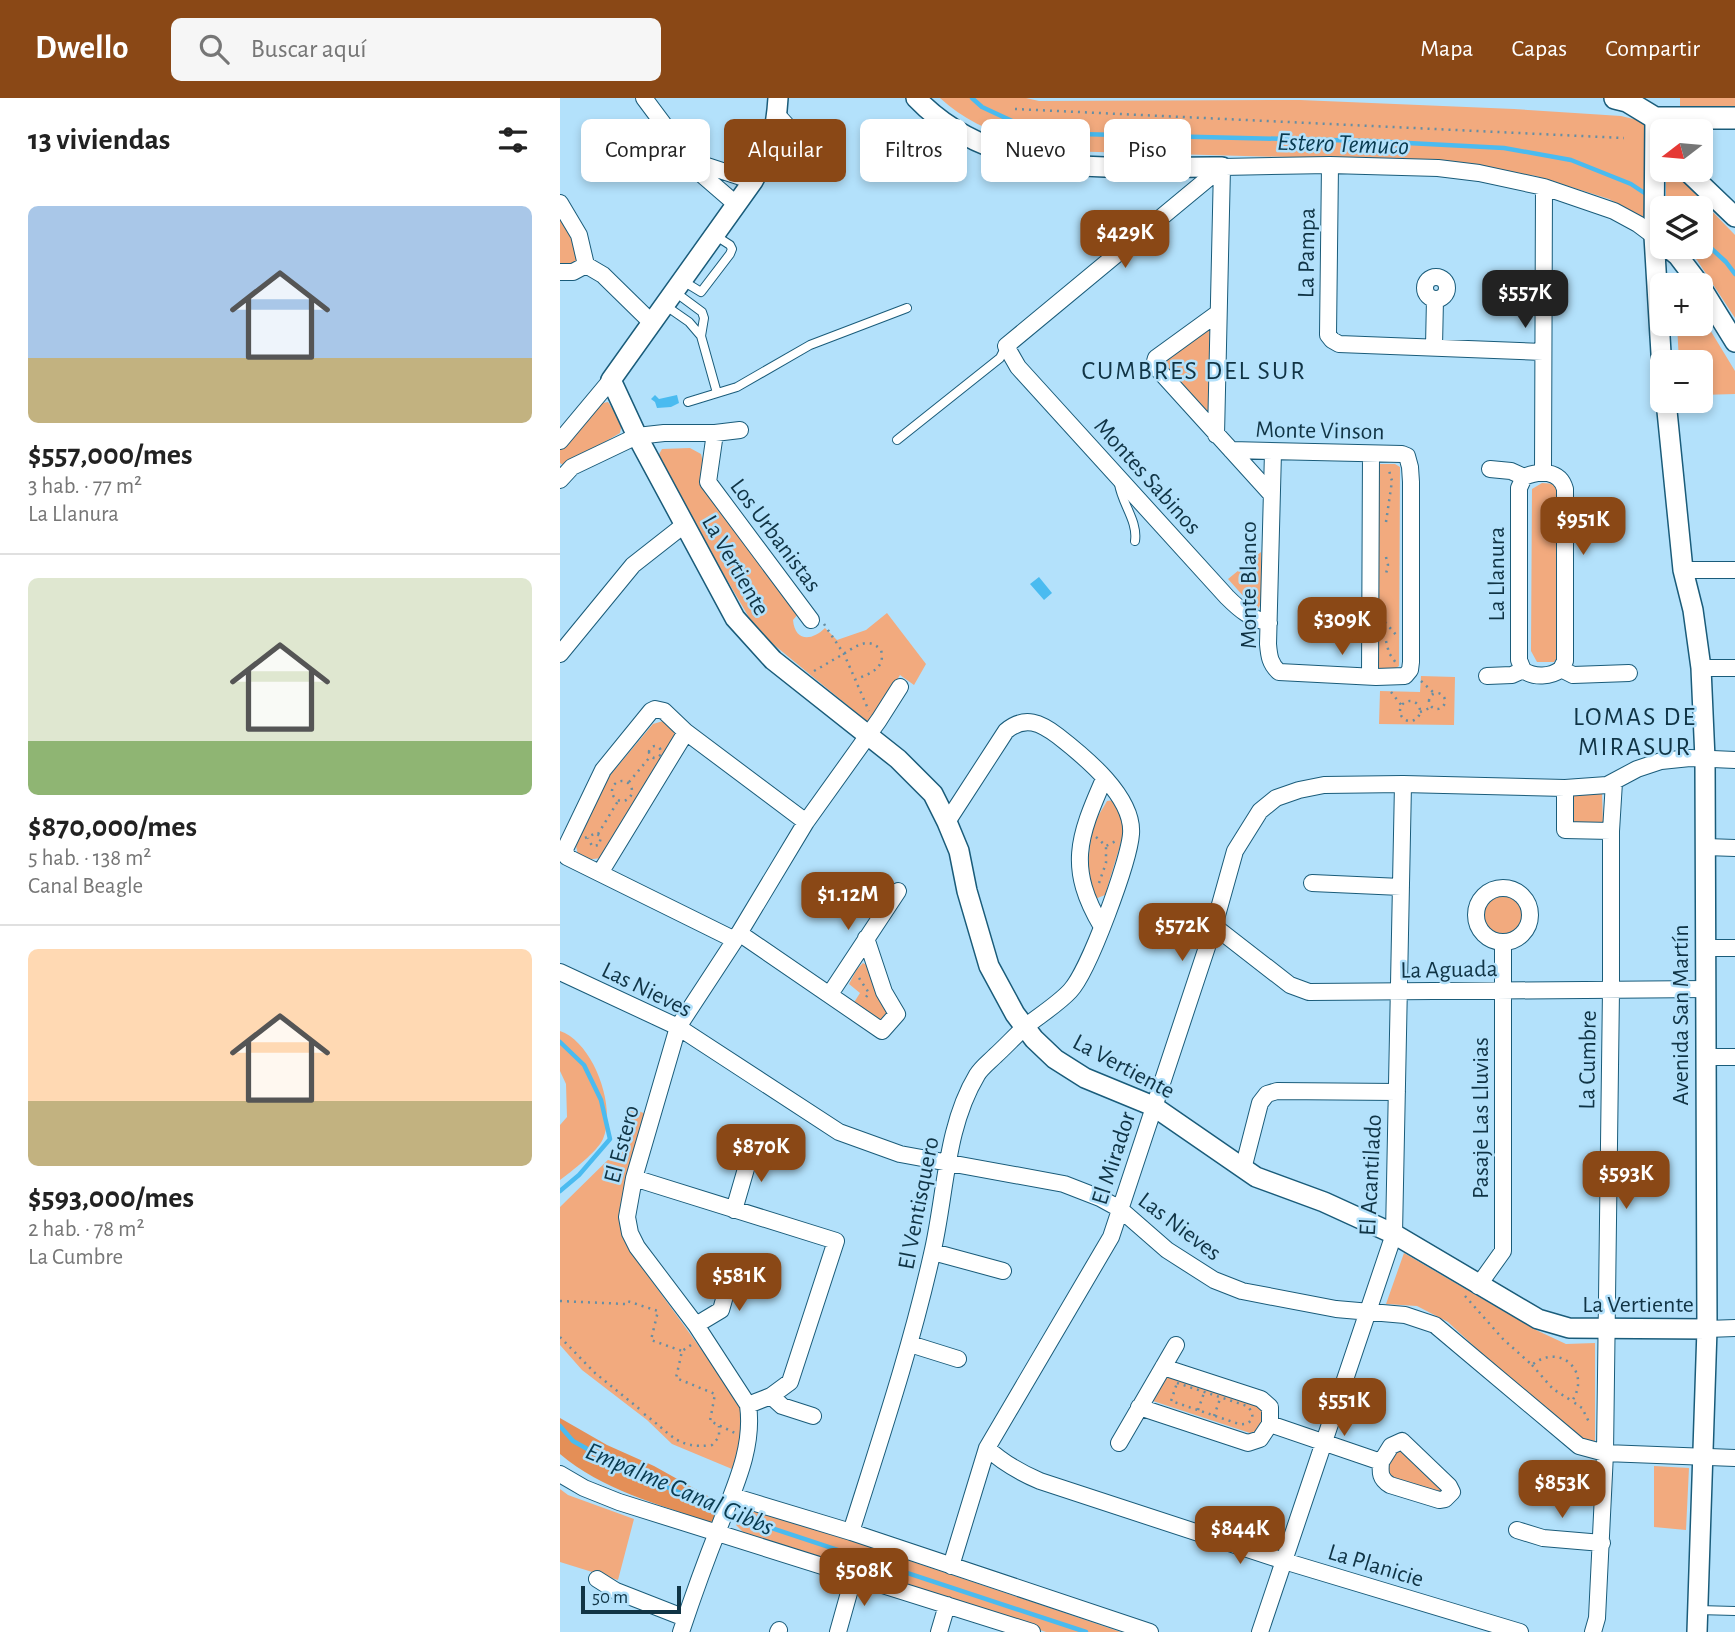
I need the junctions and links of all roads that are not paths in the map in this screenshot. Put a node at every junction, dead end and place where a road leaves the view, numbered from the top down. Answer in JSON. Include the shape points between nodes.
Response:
{"nodes":[{"id":1,"x":644,"y":98,"type":"edge"},
{"id":2,"x":916,"y":98,"type":"edge"},
{"id":3,"x":1615,"y":98,"type":"edge"},
{"id":4,"x":777,"y":103,"type":"edge"},
{"id":5,"x":1667,"y":113,"type":"edge"},
{"id":6,"x":1735,"y":118,"type":"edge"},
{"id":7,"x":660,"y":119,"type":"edge"},
{"id":8,"x":790,"y":119,"type":"edge"},
{"id":9,"x":1330,"y":165,"type":"junction"},
{"id":10,"x":1222,"y":167,"type":"junction"},
{"id":11,"x":709,"y":182,"type":"edge"},
{"id":12,"x":752,"y":182,"type":"edge"},
{"id":13,"x":1699,"y":182,"type":"edge"},
{"id":14,"x":1544,"y":187,"type":"junction"},
{"id":15,"x":560,"y":203,"type":"edge"},
{"id":16,"x":737,"y":205,"type":"junction"},
{"id":17,"x":1735,"y":217,"type":"edge"},
{"id":18,"x":1650,"y":231,"type":"edge"},
{"id":19,"x":1660,"y":259,"type":"edge"},
{"id":20,"x":586,"y":265,"type":"junction"},
{"id":21,"x":560,"y":272,"type":"edge"},
{"id":22,"x":674,"y":293,"type":"junction"},
{"id":23,"x":1435,"y":299,"type":"dead end"},
{"id":24,"x":1713,"y":307,"type":"edge"},
{"id":25,"x":907,"y":308,"type":"dead end"},
{"id":26,"x":1218,"y":313,"type":"junction"},
{"id":27,"x":652,"y":323,"type":"junction"},
{"id":28,"x":701,"y":335,"type":"junction"},
{"id":29,"x":1735,"y":342,"type":"edge"},
{"id":30,"x":1006,"y":346,"type":"junction"},
{"id":31,"x":1434,"y":346,"type":"junction"},
{"id":32,"x":1662,"y":350,"type":"edge"},
{"id":33,"x":1543,"y":352,"type":"junction"},
{"id":34,"x":611,"y":380,"type":"junction"},
{"id":35,"x":717,"y":393,"type":"junction"},
{"id":36,"x":688,"y":402,"type":"dead end"},
{"id":37,"x":1667,"y":413,"type":"edge"},
{"id":38,"x":740,"y":430,"type":"dead end"},
{"id":39,"x":715,"y":433,"type":"junction"},
{"id":40,"x":1216,"y":435,"type":"junction"},
{"id":41,"x":637,"y":436,"type":"junction"},
{"id":42,"x":897,"y":440,"type":"dead end"},
{"id":43,"x":560,"y":441,"type":"edge"},
{"id":44,"x":1231,"y":450,"type":"junction"},
{"id":45,"x":1273,"y":452,"type":"junction"},
{"id":46,"x":1378,"y":454,"type":"junction"},
{"id":47,"x":1490,"y":469,"type":"dead end"},
{"id":48,"x":1542,"y":473,"type":"junction"},
{"id":49,"x":562,"y":475,"type":"edge"},
{"id":50,"x":1119,"y":477,"type":"junction"},
{"id":51,"x":1524,"y":477,"type":"junction"},
{"id":52,"x":1271,"y":494,"type":"junction"},
{"id":53,"x":684,"y":525,"type":"junction"},
{"id":54,"x":1135,"y":541,"type":"dead end"},
{"id":55,"x":1683,"y":570,"type":"junction"},
{"id":56,"x":1735,"y":570,"type":"edge"},
{"id":57,"x":817,"y":621,"type":"road end"},
{"id":58,"x":1269,"y":623,"type":"junction"},
{"id":59,"x":560,"y":654,"type":"edge"},
{"id":60,"x":1702,"y":668,"type":"junction"},
{"id":61,"x":1735,"y":668,"type":"edge"},
{"id":62,"x":1561,"y":669,"type":"junction"},
{"id":63,"x":1523,"y":670,"type":"junction"},
{"id":64,"x":1629,"y":673,"type":"dead end"},
{"id":65,"x":1487,"y":676,"type":"dead end"},
{"id":66,"x":1370,"y":677,"type":"junction"},
{"id":67,"x":900,"y":687,"type":"dead end"},
{"id":68,"x":874,"y":727,"type":"junction"},
{"id":69,"x":686,"y":732,"type":"junction"},
{"id":70,"x":1705,"y":759,"type":"junction"},
{"id":71,"x":1735,"y":760,"type":"edge"},
{"id":72,"x":1104,"y":779,"type":"junction"},
{"id":73,"x":1614,"y":782,"type":"junction"},
{"id":74,"x":1403,"y":784,"type":"junction"},
{"id":75,"x":1565,"y":788,"type":"junction"},
{"id":76,"x":807,"y":822,"type":"junction"},
{"id":77,"x":947,"y":822,"type":"junction"},
{"id":78,"x":1611,"y":831,"type":"junction"},
{"id":79,"x":1706,"y":847,"type":"junction"},
{"id":80,"x":1735,"y":848,"type":"edge"},
{"id":81,"x":600,"y":873,"type":"junction"},
{"id":82,"x":1312,"y":883,"type":"dead end"},
{"id":83,"x":1401,"y":887,"type":"junction"},
{"id":84,"x":898,"y":891,"type":"dead end"},
{"id":85,"x":1214,"y":926,"type":"junction"},
{"id":86,"x":1102,"y":927,"type":"junction"},
{"id":87,"x":737,"y":936,"type":"junction"},
{"id":88,"x":866,"y":939,"type":"junction"},
{"id":89,"x":1503,"y":943,"type":"dead end"},
{"id":90,"x":1706,"y":948,"type":"junction"},
{"id":91,"x":1735,"y":948,"type":"edge"},
{"id":92,"x":560,"y":972,"type":"edge"},
{"id":93,"x":1706,"y":989,"type":"junction"},
{"id":94,"x":1611,"y":990,"type":"junction"},
{"id":95,"x":1503,"y":991,"type":"junction"},
{"id":96,"x":1399,"y":993,"type":"junction"},
{"id":97,"x":830,"y":994,"type":"junction"},
{"id":98,"x":678,"y":1027,"type":"junction"},
{"id":99,"x":1025,"y":1027,"type":"junction"},
{"id":100,"x":1706,"y":1057,"type":"junction"},
{"id":101,"x":1735,"y":1057,"type":"edge"},
{"id":102,"x":1397,"y":1092,"type":"junction"},
{"id":103,"x":1153,"y":1106,"type":"junction"},
{"id":104,"x":752,"y":1147,"type":"dead end"},
{"id":105,"x":948,"y":1161,"type":"junction"},
{"id":106,"x":1243,"y":1169,"type":"junction"},
{"id":107,"x":634,"y":1178,"type":"junction"},
{"id":108,"x":1120,"y":1209,"type":"junction"},
{"id":109,"x":734,"y":1210,"type":"junction"},
{"id":110,"x":1394,"y":1234,"type":"junction"},
{"id":111,"x":933,"y":1252,"type":"junction"},
{"id":112,"x":734,"y":1264,"type":"dead end"},
{"id":113,"x":1003,"y":1270,"type":"dead end"},
{"id":114,"x":1471,"y":1281,"type":"junction"},
{"id":115,"x":1368,"y":1312,"type":"junction"},
{"id":116,"x":1735,"y":1328,"type":"edge"},
{"id":117,"x":1707,"y":1329,"type":"junction"},
{"id":118,"x":691,"y":1330,"type":"junction"},
{"id":119,"x":1605,"y":1330,"type":"junction"},
{"id":120,"x":910,"y":1344,"type":"junction"},
{"id":121,"x":1176,"y":1345,"type":"dead end"},
{"id":122,"x":958,"y":1359,"type":"dead end"},
{"id":123,"x":1163,"y":1367,"type":"junction"},
{"id":124,"x":771,"y":1396,"type":"junction"},
{"id":125,"x":748,"y":1405,"type":"junction"},
{"id":126,"x":1139,"y":1407,"type":"junction"},
{"id":127,"x":813,"y":1416,"type":"dead end"},
{"id":128,"x":1270,"y":1424,"type":"junction"},
{"id":129,"x":1323,"y":1442,"type":"junction"},
{"id":130,"x":1118,"y":1443,"type":"dead end"},
{"id":131,"x":987,"y":1448,"type":"junction"},
{"id":132,"x":1605,"y":1453,"type":"junction"},
{"id":133,"x":1703,"y":1457,"type":"junction"},
{"id":134,"x":1735,"y":1458,"type":"edge"},
{"id":135,"x":1381,"y":1462,"type":"dead end"},
{"id":136,"x":560,"y":1474,"type":"edge"},
{"id":137,"x":730,"y":1500,"type":"junction"},
{"id":138,"x":719,"y":1528,"type":"junction"},
{"id":139,"x":1517,"y":1530,"type":"dead end"},
{"id":140,"x":851,"y":1532,"type":"junction"},
{"id":141,"x":1602,"y":1543,"type":"junction"},
{"id":142,"x":1284,"y":1561,"type":"junction"},
{"id":143,"x":951,"y":1566,"type":"junction"},
{"id":144,"x":854,"y":1575,"type":"junction"},
{"id":145,"x":597,"y":1579,"type":"dead end"},
{"id":146,"x":947,"y":1605,"type":"junction"},
{"id":147,"x":1698,"y":1610,"type":"junction"},
{"id":148,"x":1735,"y":1611,"type":"edge"},
{"id":149,"x":683,"y":1625,"type":"edge"},
{"id":150,"x":838,"y":1632,"type":"edge"},
{"id":151,"x":939,"y":1632,"type":"edge"},
{"id":152,"x":1032,"y":1632,"type":"edge"},
{"id":153,"x":1150,"y":1632,"type":"edge"},
{"id":154,"x":1260,"y":1632,"type":"edge"},
{"id":155,"x":1520,"y":1632,"type":"edge"},
{"id":156,"x":1593,"y":1632,"type":"edge"},
{"id":157,"x":1698,"y":1632,"type":"edge"}],
"edges":[{"from":1,"to":7,"type":"street"},
{"from":2,"to":10,"type":"street","via":[[968,138],[1024,159],[1074,165]]},
{"from":3,"to":5,"type":"main road"},
{"from":4,"to":8,"type":"lane"},
{"from":5,"to":6,"type":"main road"},
{"from":9,"to":10,"type":"street"},
{"from":9,"to":14,"type":"street","via":[[1438,168],[1514,178]]},
{"from":9,"to":31,"type":"street","name":"La Pampa","via":[[1328,335],[1339,344]]},
{"from":10,"to":26,"type":"street"},
{"from":10,"to":30,"type":"street"},
{"from":11,"to":16,"type":"street"},
{"from":12,"to":16,"type":"street"},
{"from":13,"to":17,"type":"street"},
{"from":14,"to":18,"type":"street","via":[[1614,211]]},
{"from":14,"to":33,"type":"street"},
{"from":15,"to":20,"type":"street","via":[[579,235]]},
{"from":16,"to":22,"type":"street"},
{"from":19,"to":32,"type":"street"},
{"from":20,"to":21,"type":"street"},
{"from":20,"to":27,"type":"street","via":[[603,275]]},
{"from":22,"to":27,"type":"street"},
{"from":22,"to":28,"type":"lane"},
{"from":22,"to":28,"type":"lane","via":[[702,312]]},
{"from":23,"to":31,"type":"street"},
{"from":24,"to":29,"type":"street"},
{"from":25,"to":35,"type":"lane","via":[[810,345],[737,387]]},
{"from":26,"to":40,"type":"street"},
{"from":26,"to":40,"type":"street","name":"Monte Blanco","via":[[1154,361]]},
{"from":27,"to":34,"type":"street"},
{"from":28,"to":35,"type":"lane"},
{"from":30,"to":42,"type":"lane","via":[[1000,358]]},
{"from":30,"to":50,"type":"street","name":"Montes Sabinos","via":[[1018,367]]},
{"from":31,"to":33,"type":"street"},
{"from":33,"to":48,"type":"street"},
{"from":34,"to":41,"type":"street","name":"La Vertiente"},
{"from":34,"to":43,"type":"street"},
{"from":35,"to":36,"type":"lane"},
{"from":37,"to":55,"type":"street","name":"Avenida San Martín"},
{"from":38,"to":39,"type":"street"},
{"from":39,"to":41,"type":"street"},
{"from":39,"to":57,"type":"street","name":"Los Urbanistas","via":[[708,482]]},
{"from":40,"to":44,"type":"street","name":"Monte Blanco"},
{"from":41,"to":49,"type":"street"},
{"from":41,"to":53,"type":"street","name":"La Vertiente"},
{"from":44,"to":45,"type":"street","name":"Monte Vinson"},
{"from":44,"to":52,"type":"street","name":"Monte Blanco"},
{"from":45,"to":46,"type":"street","name":"Monte Vinson"},
{"from":45,"to":52,"type":"street","name":"Monte Blanco"},
{"from":46,"to":66,"type":"street"},
{"from":46,"to":66,"type":"street","name":"Monte Vinson","via":[[1407,456],[1410,467],[1411,642],[1408,673]]},
{"from":47,"to":51,"type":"street"},
{"from":48,"to":51,"type":"street"},
{"from":48,"to":62,"type":"street","via":[[1555,475],[1565,489],[1565,661]]},
{"from":50,"to":54,"type":"lane"},
{"from":50,"to":58,"type":"street","name":"Montes Sabinos","via":[[1244,614]]},
{"from":51,"to":63,"type":"street","name":"La Llanura","via":[[1519,488],[1519,660]]},
{"from":52,"to":58,"type":"street","name":"Monte Blanco"},
{"from":53,"to":59,"type":"street","via":[[633,565]]},
{"from":53,"to":68,"type":"street","name":"La Vertiente","via":[[724,600],[749,635],[773,660]]},
{"from":55,"to":56,"type":"street"},
{"from":55,"to":60,"type":"street","name":"Avenida San Martín"},
{"from":58,"to":66,"type":"street","name":"Monte Blanco","via":[[1269,658],[1279,672]]},
{"from":60,"to":61,"type":"street"},
{"from":60,"to":70,"type":"street","name":"Avenida San Martín"},
{"from":62,"to":63,"type":"street","via":[[1552,675],[1530,675]]},
{"from":62,"to":64,"type":"street","via":[[1573,675]]},
{"from":63,"to":65,"type":"street"},
{"from":67,"to":68,"type":"street","name":"El Estero"},
{"from":68,"to":76,"type":"street","name":"El Estero"},
{"from":68,"to":77,"type":"street","name":"La Vertiente","via":[[933,794]]},
{"from":69,"to":76,"type":"street"},
{"from":69,"to":81,"type":"street"},
{"from":69,"to":81,"type":"street","via":[[664,711],[655,709],[603,770],[565,853]]},
{"from":70,"to":71,"type":"street","name":"El Mirador"},
{"from":70,"to":73,"type":"street","name":"El Mirador","via":[[1661,761]]},
{"from":70,"to":79,"type":"street","name":"Avenida San Martín"},
{"from":72,"to":77,"type":"street","name":"El Ventisquero","via":[[1046,727],[1019,723],[1006,731]]},
{"from":72,"to":86,"type":"street","via":[[1085,822],[1080,862],[1088,902]]},
{"from":72,"to":86,"type":"street","name":"El Ventisquero","via":[[1125,805],[1132,830]]},
{"from":73,"to":75,"type":"street","name":"El Mirador"},
{"from":73,"to":78,"type":"street","name":"La Cumbre"},
{"from":74,"to":75,"type":"street","name":"El Mirador"},
{"from":74,"to":83,"type":"street","name":"El Acantilado"},
{"from":74,"to":85,"type":"street","name":"El Mirador","via":[[1324,785],[1276,798],[1260,811],[1235,851]]},
{"from":75,"to":78,"type":"street","via":[[1565,830]]},
{"from":76,"to":87,"type":"street","name":"El Estero"},
{"from":77,"to":99,"type":"street","name":"La Vertiente","via":[[989,966]]},
{"from":78,"to":94,"type":"street","name":"La Cumbre"},
{"from":79,"to":80,"type":"street"},
{"from":79,"to":90,"type":"street","name":"Avenida San Martín"},
{"from":81,"to":87,"type":"street"},
{"from":82,"to":83,"type":"street"},
{"from":83,"to":96,"type":"street","name":"El Acantilado"},
{"from":84,"to":88,"type":"street"},
{"from":85,"to":96,"type":"street","name":"La Aguada","via":[[1284,981],[1304,991]]},
{"from":85,"to":103,"type":"street","name":"El Mirador"},
{"from":86,"to":99,"type":"street","name":"El Ventisquero","via":[[1070,990]]},
{"from":87,"to":97,"type":"street"},
{"from":87,"to":98,"type":"street","name":"El Estero"},
{"from":88,"to":97,"type":"street"},
{"from":88,"to":97,"type":"street","via":[[884,992],[897,1014],[882,1031]]},
{"from":89,"to":95,"type":"street","name":"Pasaje Las Lluvias"},
{"from":90,"to":91,"type":"street"},
{"from":90,"to":93,"type":"street","name":"Avenida San Martín"},
{"from":92,"to":98,"type":"street","name":"Las Nieves"},
{"from":93,"to":94,"type":"street","name":"La Aguada"},
{"from":93,"to":100,"type":"street","name":"Avenida San Martín"},
{"from":94,"to":95,"type":"street","name":"La Aguada"},
{"from":94,"to":119,"type":"street","name":"La Cumbre"},
{"from":95,"to":96,"type":"street","name":"La Aguada"},
{"from":95,"to":114,"type":"street","name":"Pasaje Las Lluvias","via":[[1503,1251]]},
{"from":96,"to":102,"type":"street","name":"El Acantilado"},
{"from":98,"to":105,"type":"street","name":"Las Nieves","via":[[839,1132],[900,1154]]},
{"from":98,"to":107,"type":"street","name":"El Estero"},
{"from":99,"to":103,"type":"street","name":"La Vertiente","via":[[1067,1068]]},
{"from":99,"to":105,"type":"street","name":"El Ventisquero","via":[[978,1073],[960,1108]]},
{"from":100,"to":101,"type":"street"},
{"from":100,"to":117,"type":"street","name":"Avenida San Martín"},
{"from":102,"to":106,"type":"street","via":[[1267,1094],[1260,1103]]},
{"from":102,"to":110,"type":"street","name":"El Acantilado"},
{"from":103,"to":106,"type":"street","name":"La Vertiente"},
{"from":103,"to":108,"type":"street","name":"El Mirador"},
{"from":104,"to":109,"type":"street"},
{"from":105,"to":108,"type":"street","name":"Las Nieves","via":[[1064,1184]]},
{"from":105,"to":111,"type":"street","name":"El Ventisquero"},
{"from":106,"to":110,"type":"street","name":"La Vertiente"},
{"from":107,"to":109,"type":"street"},
{"from":107,"to":118,"type":"street","name":"El Estero","via":[[627,1217],[630,1233]]},
{"from":108,"to":115,"type":"street","name":"Las Nieves","via":[[1167,1250],[1214,1280],[1242,1291]]},
{"from":108,"to":131,"type":"street","name":"El Mirador","via":[[1111,1237]]},
{"from":109,"to":124,"type":"street","via":[[836,1241],[790,1382]]},
{"from":110,"to":114,"type":"street","name":"La Vertiente"},
{"from":110,"to":115,"type":"street","name":"El Acantilado"},
{"from":111,"to":113,"type":"street"},
{"from":111,"to":120,"type":"street","name":"El Ventisquero"},
{"from":112,"to":118,"type":"street","via":[[721,1310]]},
{"from":114,"to":119,"type":"street","name":"La Vertiente","via":[[1538,1319],[1569,1328]]},
{"from":115,"to":129,"type":"street","name":"El Acantilado"},
{"from":115,"to":132,"type":"street","name":"Las Nieves","via":[[1405,1315],[1435,1325],[1579,1446]]},
{"from":116,"to":117,"type":"street","name":"La Vertiente"},
{"from":117,"to":119,"type":"street","name":"La Vertiente"},
{"from":117,"to":133,"type":"street","name":"Avenida San Martín"},
{"from":118,"to":125,"type":"street","name":"El Estero"},
{"from":119,"to":132,"type":"street","name":"La Cumbre"},
{"from":120,"to":122,"type":"street"},
{"from":120,"to":140,"type":"street","name":"El Ventisquero"},
{"from":121,"to":123,"type":"street"},
{"from":123,"to":126,"type":"street"},
{"from":123,"to":128,"type":"street","via":[[1261,1399],[1270,1407]]},
{"from":124,"to":125,"type":"street"},
{"from":124,"to":127,"type":"street","via":[[782,1406]]},
{"from":125,"to":137,"type":"street","via":[[749,1441]]},
{"from":126,"to":128,"type":"street","via":[[1248,1443],[1260,1439]]},
{"from":126,"to":130,"type":"street"},
{"from":128,"to":129,"type":"street"},
{"from":129,"to":135,"type":"street"},
{"from":129,"to":142,"type":"street","name":"El Acantilado"},
{"from":131,"to":142,"type":"street","name":"La Planicie","via":[[1009,1466],[1040,1481]]},
{"from":131,"to":143,"type":"street","name":"El Mirador"},
{"from":132,"to":133,"type":"street","name":"Las Nieves"},
{"from":132,"to":141,"type":"street","name":"La Cumbre"},
{"from":133,"to":134,"type":"street","name":"Las Nieves"},
{"from":133,"to":147,"type":"street","name":"Avenida San Martín"},
{"from":136,"to":138,"type":"street","via":[[602,1495]]},
{"from":137,"to":138,"type":"street"},
{"from":137,"to":140,"type":"street"},
{"from":138,"to":144,"type":"street"},
{"from":138,"to":149,"type":"street"},
{"from":139,"to":141,"type":"street","via":[[1543,1538]]},
{"from":140,"to":143,"type":"street"},
{"from":141,"to":156,"type":"street","name":"La Cumbre"},
{"from":142,"to":154,"type":"street","name":"El Acantilado"},
{"from":142,"to":155,"type":"street","name":"La Planicie"},
{"from":143,"to":153,"type":"street"},
{"from":144,"to":146,"type":"street"},
{"from":144,"to":150,"type":"street"},
{"from":145,"to":149,"type":"street"},
{"from":146,"to":151,"type":"street"},
{"from":146,"to":152,"type":"street"},
{"from":147,"to":148,"type":"lane"},
{"from":147,"to":157,"type":"street","name":"Avenida San Martín"}]}
